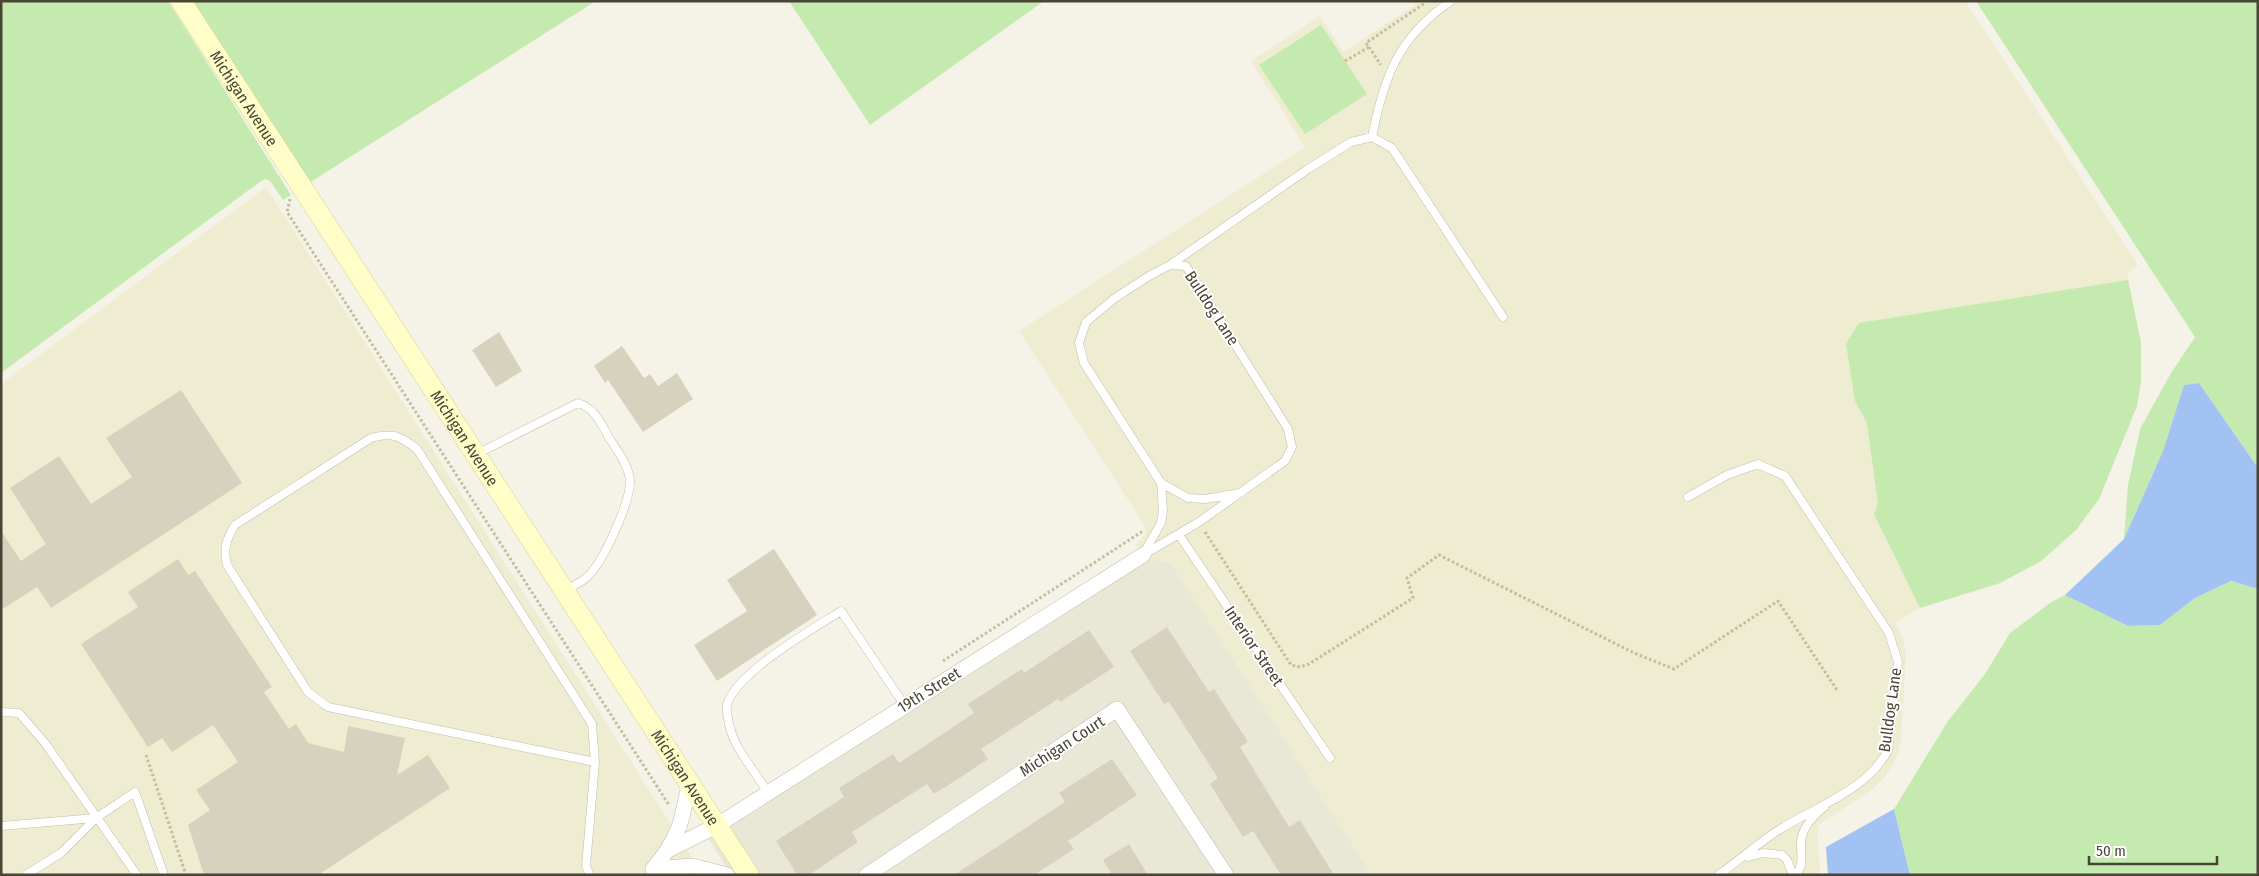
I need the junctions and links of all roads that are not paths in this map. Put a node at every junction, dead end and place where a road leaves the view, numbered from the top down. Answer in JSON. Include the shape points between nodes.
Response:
{"nodes":[{"id":1,"x":181,"y":1,"type":"edge"},
{"id":2,"x":1450,"y":1,"type":"edge"},
{"id":3,"x":1372,"y":137,"type":"junction"},
{"id":4,"x":1170,"y":265,"type":"junction"},
{"id":5,"x":1503,"y":317,"type":"dead end"},
{"id":6,"x":475,"y":454,"type":"junction"},
{"id":7,"x":1160,"y":483,"type":"junction"},
{"id":8,"x":1240,"y":493,"type":"junction"},
{"id":9,"x":1688,"y":497,"type":"dead end"},
{"id":10,"x":1179,"y":535,"type":"junction"},
{"id":11,"x":1143,"y":554,"type":"junction"},
{"id":12,"x":564,"y":591,"type":"junction"},
{"id":13,"x":905,"y":706,"type":"junction"},
{"id":14,"x":1,"y":712,"type":"edge"},
{"id":15,"x":1330,"y":758,"type":"dead end"},
{"id":16,"x":594,"y":762,"type":"junction"},
{"id":17,"x":689,"y":784,"type":"junction"},
{"id":18,"x":768,"y":794,"type":"junction"},
{"id":19,"x":1828,"y":804,"type":"junction"},
{"id":20,"x":96,"y":818,"type":"junction"},
{"id":21,"x":1,"y":826,"type":"edge"},
{"id":22,"x":716,"y":826,"type":"junction"},
{"id":23,"x":670,"y":849,"type":"junction"},
{"id":24,"x":1740,"y":861,"type":"junction"},
{"id":25,"x":648,"y":872,"type":"edge"},
{"id":26,"x":26,"y":875,"type":"edge"},
{"id":27,"x":137,"y":875,"type":"edge"},
{"id":28,"x":164,"y":875,"type":"edge"},
{"id":29,"x":590,"y":875,"type":"edge"},
{"id":30,"x":727,"y":875,"type":"edge"},
{"id":31,"x":749,"y":875,"type":"edge"},
{"id":32,"x":867,"y":875,"type":"edge"},
{"id":33,"x":1226,"y":875,"type":"edge"},
{"id":34,"x":1718,"y":875,"type":"edge"},
{"id":35,"x":1794,"y":875,"type":"edge"}],
"edges":[{"from":1,"to":6,"type":"street","name":"Michigan Avenue"},
{"from":2,"to":3,"type":"lane","via":[[1412,33],[1392,64]]},
{"from":3,"to":4,"type":"lane","via":[[1351,142],[1308,169]]},
{"from":3,"to":5,"type":"lane","via":[[1392,148]]},
{"from":4,"to":7,"type":"lane","name":"Bulldog Lane","via":[[1116,298],[1086,322],[1079,343],[1084,362]]},
{"from":4,"to":8,"type":"lane","name":"Bulldog Lane","via":[[1186,266],[1288,429],[1292,447],[1285,461]]},
{"from":6,"to":12,"type":"street","name":"Michigan Avenue"},
{"from":6,"to":12,"type":"lane","via":[[578,403],[588,406],[596,415],[625,464],[630,480],[626,500],[602,559],[588,577]]},
{"from":7,"to":8,"type":"lane","name":"Bulldog Lane","via":[[1188,498],[1206,499]]},
{"from":7,"to":11,"type":"lane","name":"Bulldog Lane","via":[[1161,523]]},
{"from":8,"to":10,"type":"lane","name":"Bulldog Lane"},
{"from":9,"to":19,"type":"lane","name":"Bulldog Lane","via":[[1727,475],[1758,464],[1785,476],[1889,633],[1898,662],[1888,750],[1872,774]]},
{"from":10,"to":11,"type":"lane","name":"Bulldog Lane"},
{"from":10,"to":15,"type":"lane","name":"Interior Street"},
{"from":11,"to":13,"type":"street","name":"19th Street"},
{"from":12,"to":17,"type":"street","name":"Michigan Avenue"},
{"from":13,"to":18,"type":"street","name":"19th Street"},
{"from":13,"to":18,"type":"lane","via":[[841,611],[752,671],[727,705],[729,726]]},
{"from":14,"to":20,"type":"lane","via":[[19,713],[46,743]]},
{"from":16,"to":16,"type":"lane","via":[[592,724],[417,449],[403,439],[387,434],[372,438],[235,525],[226,540],[227,565],[308,692],[328,707]]},
{"from":16,"to":29,"type":"lane","via":[[586,866]]},
{"from":17,"to":22,"type":"street","name":"Michigan Avenue"},
{"from":17,"to":23,"type":"street"},
{"from":18,"to":22,"type":"street","name":"19th Street"},
{"from":19,"to":24,"type":"lane","name":"Bulldog Lane","via":[[1775,832]]},
{"from":19,"to":35,"type":"lane","via":[[1816,814],[1802,835],[1802,866]]},
{"from":20,"to":21,"type":"lane"},
{"from":20,"to":26,"type":"lane","via":[[61,853]]},
{"from":20,"to":27,"type":"lane"},
{"from":20,"to":28,"type":"lane","via":[[135,792]]},
{"from":22,"to":23,"type":"street","name":"19th Street"},
{"from":22,"to":31,"type":"street","name":"Michigan Avenue"},
{"from":23,"to":25,"type":"street"},
{"from":24,"to":34,"type":"lane","name":"Bulldog Lane"},
{"from":24,"to":35,"type":"lane","via":[[1755,854],[1775,852],[1787,860]]},
{"from":25,"to":30,"type":"street","via":[[693,866]]},
{"from":32,"to":33,"type":"street","name":"Michigan Court","via":[[1118,709]]}]}
